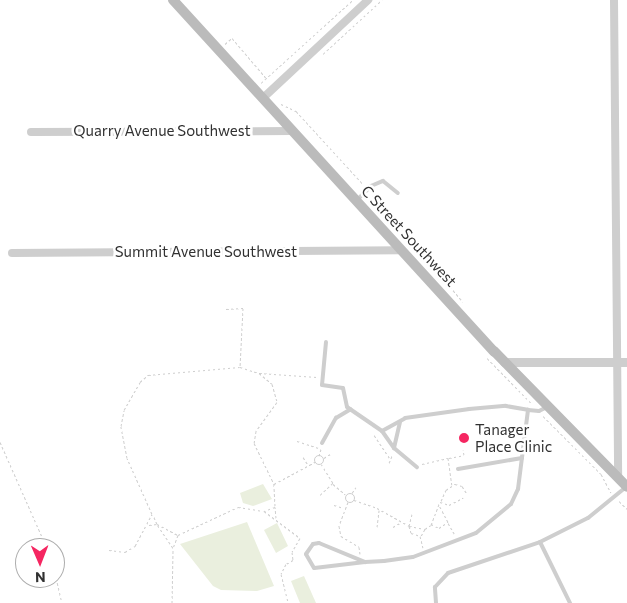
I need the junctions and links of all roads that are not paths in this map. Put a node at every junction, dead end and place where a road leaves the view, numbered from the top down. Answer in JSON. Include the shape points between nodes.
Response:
{"nodes":[{"id":1,"x":173,"y":0,"type":"edge"},
{"id":2,"x":368,"y":0,"type":"edge"},
{"id":3,"x":614,"y":0,"type":"edge"},
{"id":4,"x":263,"y":98,"type":"junction"},
{"id":5,"x":292,"y":131,"type":"junction"},
{"id":6,"x":31,"y":132,"type":"dead end"},
{"id":7,"x":398,"y":193,"type":"dead end"},
{"id":8,"x":356,"y":201,"type":"junction"},
{"id":9,"x":401,"y":250,"type":"junction"},
{"id":10,"x":12,"y":253,"type":"dead end"},
{"id":11,"x":326,"y":342,"type":"dead end"},
{"id":12,"x":504,"y":362,"type":"junction"},
{"id":13,"x":623,"y":362,"type":"edge"},
{"id":14,"x":351,"y":409,"type":"junction"},
{"id":15,"x":543,"y":409,"type":"junction"},
{"id":16,"x":528,"y":410,"type":"junction"},
{"id":17,"x":400,"y":422,"type":"junction"},
{"id":18,"x":382,"y":431,"type":"junction"},
{"id":19,"x":322,"y":443,"type":"dead end"},
{"id":20,"x":394,"y":448,"type":"junction"},
{"id":21,"x":522,"y":458,"type":"junction"},
{"id":22,"x":417,"y":467,"type":"road end"},
{"id":23,"x":458,"y":469,"type":"dead end"},
{"id":24,"x":618,"y":478,"type":"junction"},
{"id":25,"x":627,"y":487,"type":"edge"},
{"id":26,"x":540,"y":542,"type":"junction"},
{"id":27,"x":365,"y":562,"type":"junction"},
{"id":28,"x":436,"y":603,"type":"edge"},
{"id":29,"x":570,"y":603,"type":"edge"}],
"edges":[{"from":1,"to":4,"type":"main road","name":"C Street Southwest"},
{"from":2,"to":4,"type":"street"},
{"from":3,"to":13,"type":"street"},
{"from":4,"to":5,"type":"main road","name":"C Street Southwest"},
{"from":5,"to":6,"type":"street","name":"Quarry Avenue Southwest"},
{"from":5,"to":8,"type":"main road","name":"C Street Southwest"},
{"from":7,"to":8,"type":"lane","via":[[383,181]]},
{"from":8,"to":9,"type":"main road","name":"C Street Southwest"},
{"from":9,"to":10,"type":"street","name":"Summit Avenue Southwest"},
{"from":9,"to":12,"type":"main road","name":"C Street Southwest"},
{"from":11,"to":14,"type":"lane","via":[[322,385],[343,388],[347,407]]},
{"from":12,"to":13,"type":"street"},
{"from":12,"to":15,"type":"main road","name":"C Street Southwest"},
{"from":13,"to":24,"type":"street"},
{"from":14,"to":18,"type":"lane"},
{"from":14,"to":19,"type":"lane","via":[[336,418]]},
{"from":15,"to":16,"type":"lane"},
{"from":15,"to":24,"type":"main road","name":"C Street Southwest"},
{"from":16,"to":17,"type":"lane","via":[[506,406],[469,409]]},
{"from":16,"to":21,"type":"lane"},
{"from":17,"to":18,"type":"lane"},
{"from":17,"to":20,"type":"lane"},
{"from":18,"to":20,"type":"lane"},
{"from":20,"to":22,"type":"lane"},
{"from":21,"to":23,"type":"lane"},
{"from":21,"to":27,"type":"lane","via":[[518,489],[511,504],[498,518],[459,542],[424,553]]},
{"from":24,"to":25,"type":"main road","name":"C Street Southwest"},
{"from":25,"to":26,"type":"lane","via":[[588,518]]},
{"from":26,"to":28,"type":"lane","via":[[448,573],[435,587]]},
{"from":26,"to":29,"type":"lane"},
{"from":27,"to":27,"type":"lane","via":[[314,568],[306,560],[306,554],[313,544],[319,543]]}]}
